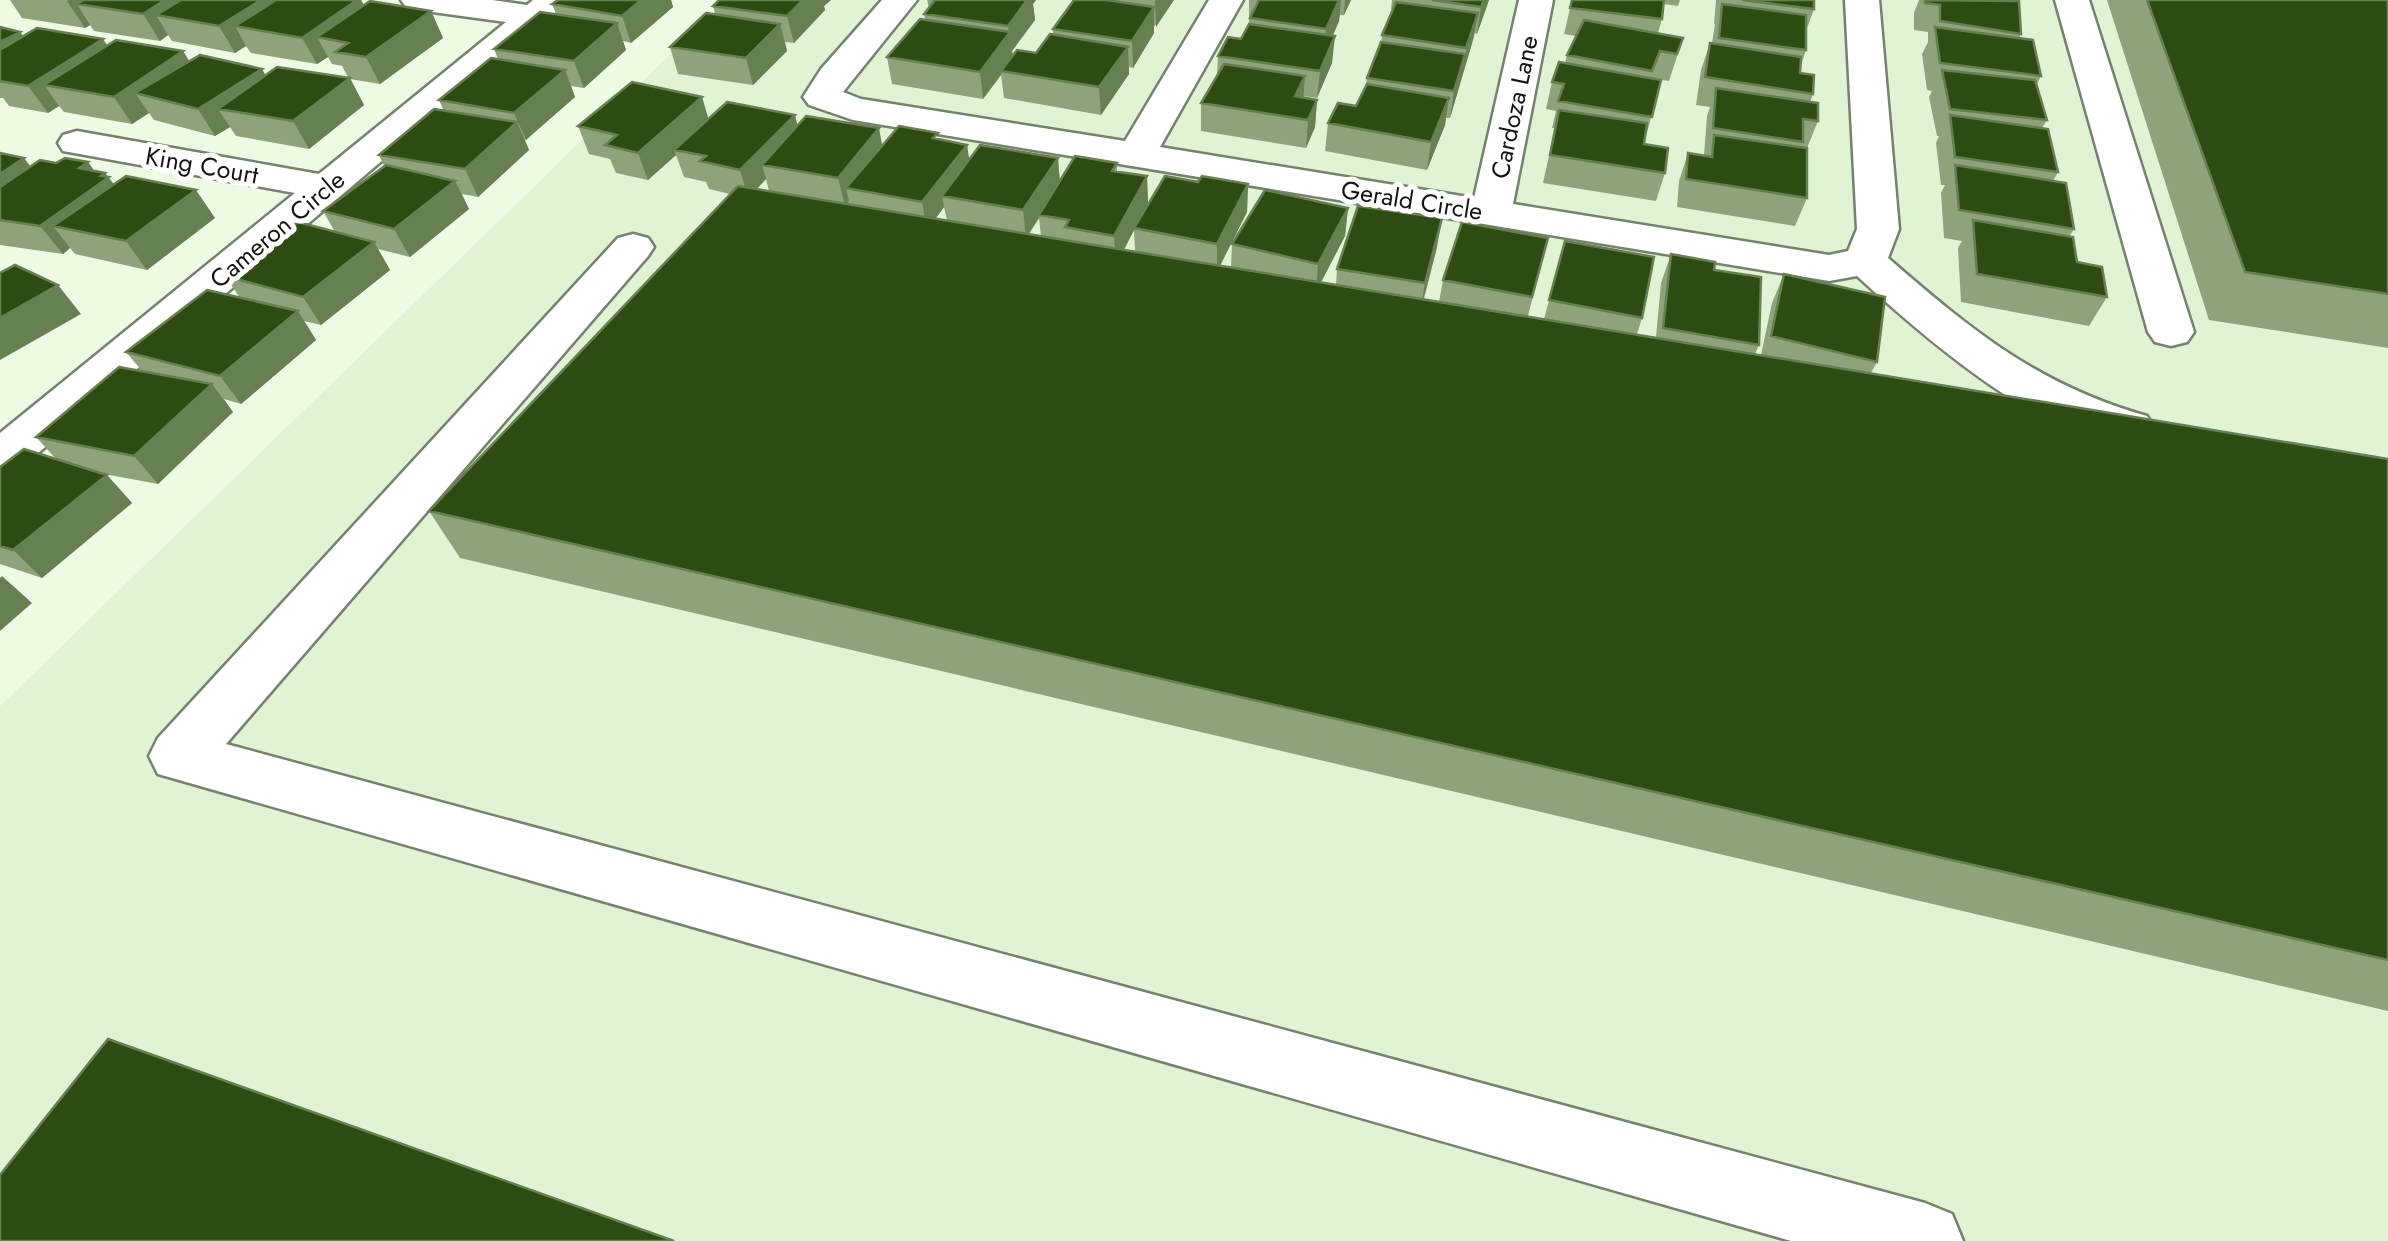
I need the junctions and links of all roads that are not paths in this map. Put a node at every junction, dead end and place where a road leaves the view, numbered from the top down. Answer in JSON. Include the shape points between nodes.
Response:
{"nodes":[{"id":1,"x":418,"y":0,"type":"edge"},
{"id":2,"x":900,"y":0,"type":"edge"},
{"id":3,"x":1226,"y":0,"type":"edge"},
{"id":4,"x":1536,"y":0,"type":"edge"},
{"id":5,"x":1862,"y":0,"type":"edge"},
{"id":6,"x":2072,"y":0,"type":"edge"},
{"id":7,"x":544,"y":8,"type":"edge"},
{"id":8,"x":77,"y":143,"type":"dead end"},
{"id":9,"x":1136,"y":155,"type":"junction"},
{"id":10,"x":328,"y":187,"type":"junction"},
{"id":11,"x":1491,"y":213,"type":"junction"},
{"id":12,"x":634,"y":248,"type":"dead end"},
{"id":13,"x":1866,"y":261,"type":"junction"},
{"id":14,"x":2170,"y":332,"type":"dead end"},
{"id":15,"x":2174,"y":437,"type":"edge"},
{"id":16,"x":8,"y":444,"type":"edge"},
{"id":17,"x":1925,"y":1241,"type":"edge"}],
"edges":[{"from":1,"to":7,"type":"street"},
{"from":2,"to":9,"type":"street","name":"Gerald Circle","via":[[822,97],[854,109]]},
{"from":3,"to":9,"type":"street"},
{"from":4,"to":11,"type":"street","name":"Cardoza Lane"},
{"from":5,"to":13,"type":"street","via":[[1878,229]]},
{"from":6,"to":14,"type":"street"},
{"from":7,"to":10,"type":"street","name":"Cameron Circle"},
{"from":8,"to":10,"type":"street","name":"King Court"},
{"from":9,"to":11,"type":"street","name":"Gerald Circle"},
{"from":10,"to":16,"type":"street","name":"Cameron Circle"},
{"from":11,"to":13,"type":"street","name":"Gerald Circle","via":[[1829,268]]},
{"from":12,"to":17,"type":"street","via":[[179,756]]},
{"from":13,"to":15,"type":"street","via":[[2023,387],[2096,422]]}]}
